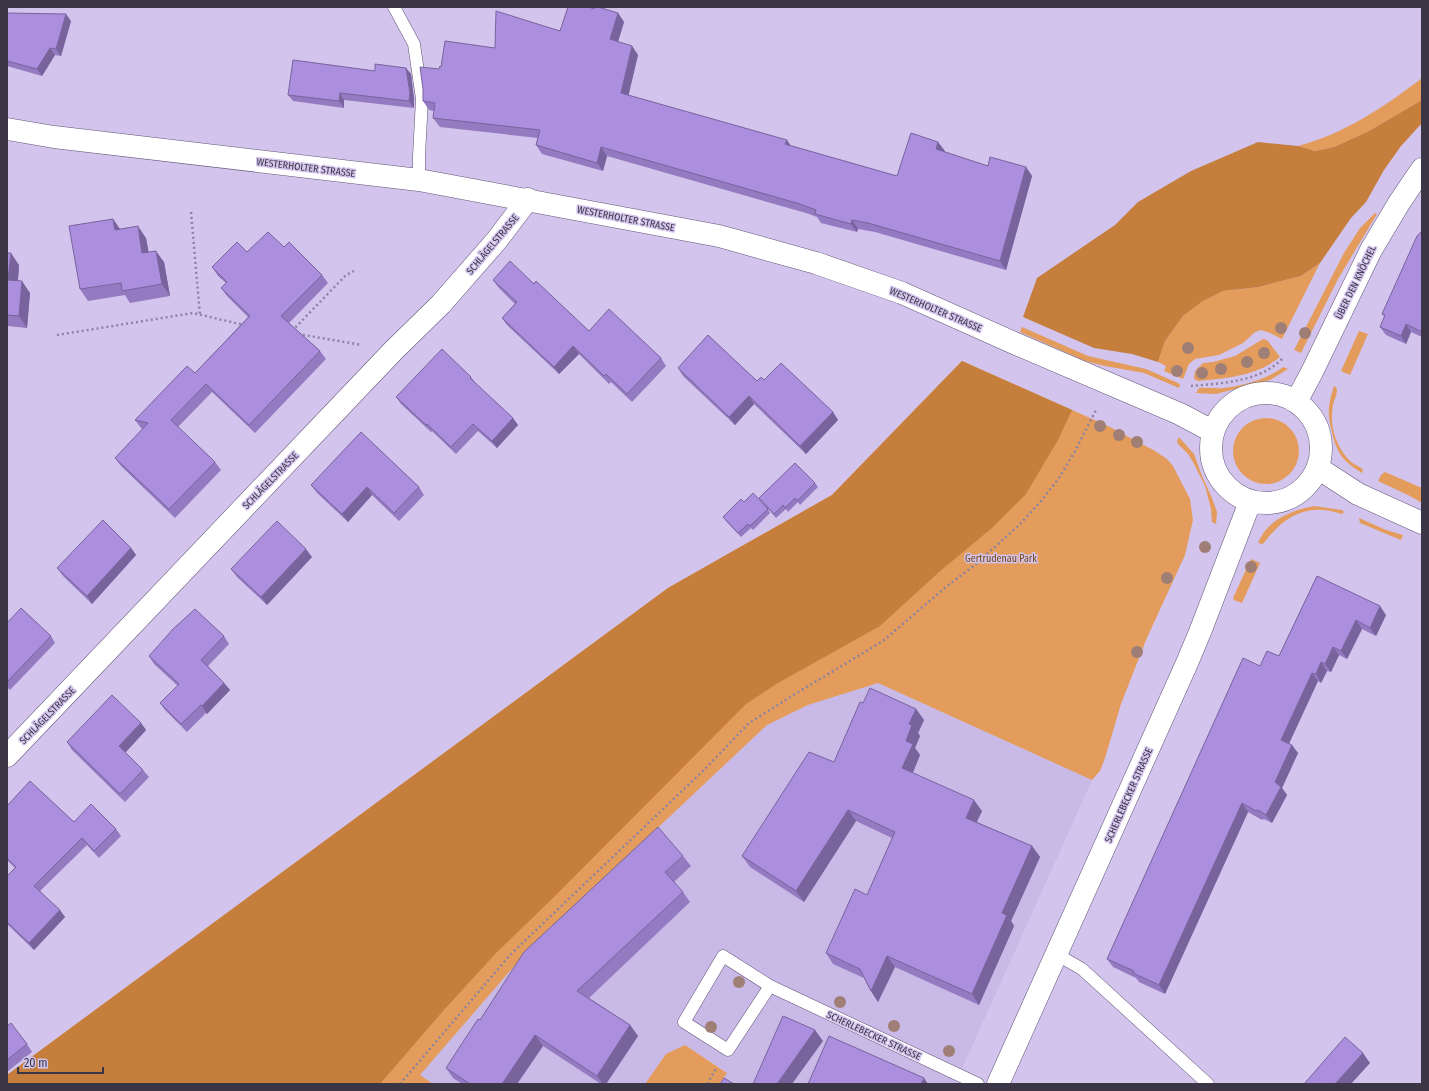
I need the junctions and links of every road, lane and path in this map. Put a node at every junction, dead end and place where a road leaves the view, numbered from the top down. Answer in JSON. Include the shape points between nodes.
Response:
{"nodes":[{"id":1,"x":394,"y":7,"type":"edge"},
{"id":2,"x":7,"y":129,"type":"edge"},
{"id":3,"x":1422,"y":170,"type":"edge"},
{"id":4,"x":419,"y":180,"type":"junction"},
{"id":5,"x":528,"y":199,"type":"junction"},
{"id":6,"x":191,"y":212,"type":"dead end"},
{"id":7,"x":354,"y":271,"type":"dead end"},
{"id":8,"x":200,"y":316,"type":"junction"},
{"id":9,"x":247,"y":326,"type":"edge"},
{"id":10,"x":57,"y":335,"type":"dead end"},
{"id":11,"x":362,"y":345,"type":"dead end"},
{"id":12,"x":1282,"y":359,"type":"dead end"},
{"id":13,"x":1191,"y":386,"type":"dead end"},
{"id":14,"x":1297,"y":400,"type":"junction"},
{"id":15,"x":1096,"y":410,"type":"dead end"},
{"id":16,"x":1212,"y":431,"type":"junction"},
{"id":17,"x":1318,"y":468,"type":"junction"},
{"id":18,"x":1250,"y":502,"type":"junction"},
{"id":19,"x":1422,"y":523,"type":"edge"},
{"id":20,"x":7,"y":756,"type":"edge"},
{"id":21,"x":1056,"y":954,"type":"junction"},
{"id":22,"x":770,"y":986,"type":"junction"},
{"id":23,"x":400,"y":1084,"type":"edge"},
{"id":24,"x":978,"y":1084,"type":"edge"},
{"id":25,"x":998,"y":1084,"type":"edge"},
{"id":26,"x":1208,"y":1084,"type":"edge"}],
"edges":[{"from":1,"to":4,"type":"lane","via":[[414,44],[422,99]]},
{"from":2,"to":4,"type":"street","name":"WESTERHOLTER STRASSE","via":[[54,137]]},
{"from":3,"to":14,"type":"street","name":"ÜBER DEN KNÖCHEL","via":[[1371,250]]},
{"from":4,"to":5,"type":"street","name":"WESTERHOLTER STRASSE"},
{"from":5,"to":16,"type":"street","name":"WESTERHOLTER STRASSE","via":[[719,236],[816,262],[902,293],[1014,344],[1180,414]]},
{"from":5,"to":20,"type":"street","name":"SCHLÄGELSTRASSE","via":[[497,240],[441,304],[394,350]]},
{"from":6,"to":8,"type":"path"},
{"from":7,"to":11,"type":"path","via":[[346,274],[290,332]]},
{"from":8,"to":9,"type":"path"},
{"from":8,"to":10,"type":"path","via":[[193,313]]},
{"from":12,"to":13,"type":"path","via":[[1274,367],[1252,377]]},
{"from":14,"to":16,"type":"street","via":[[1278,393],[1257,393],[1238,400],[1222,413]]},
{"from":14,"to":17,"type":"street","via":[[1317,423],[1322,453]]},
{"from":15,"to":23,"type":"path","via":[[1059,478],[1019,524],[976,564],[883,641],[749,723],[706,768],[510,955]]},
{"from":16,"to":18,"type":"street","via":[[1211,449],[1214,466],[1222,482],[1235,494]]},
{"from":17,"to":18,"type":"street","via":[[1310,482],[1298,494],[1283,501],[1267,504]]},
{"from":17,"to":19,"type":"street","via":[[1358,494]]},
{"from":18,"to":21,"type":"street","name":"SCHERLEBECKER STRASSE","via":[[1195,645]]},
{"from":21,"to":25,"type":"street","name":"SCHERLEBECKER STRASSE"},
{"from":21,"to":26,"type":"lane","via":[[1082,968]]},
{"from":22,"to":22,"type":"lane","name":"SCHERLEBECKER STRASSE","via":[[724,956],[684,1022],[728,1050]]},
{"from":22,"to":24,"type":"lane","name":"SCHERLEBECKER STRASSE"}]}
